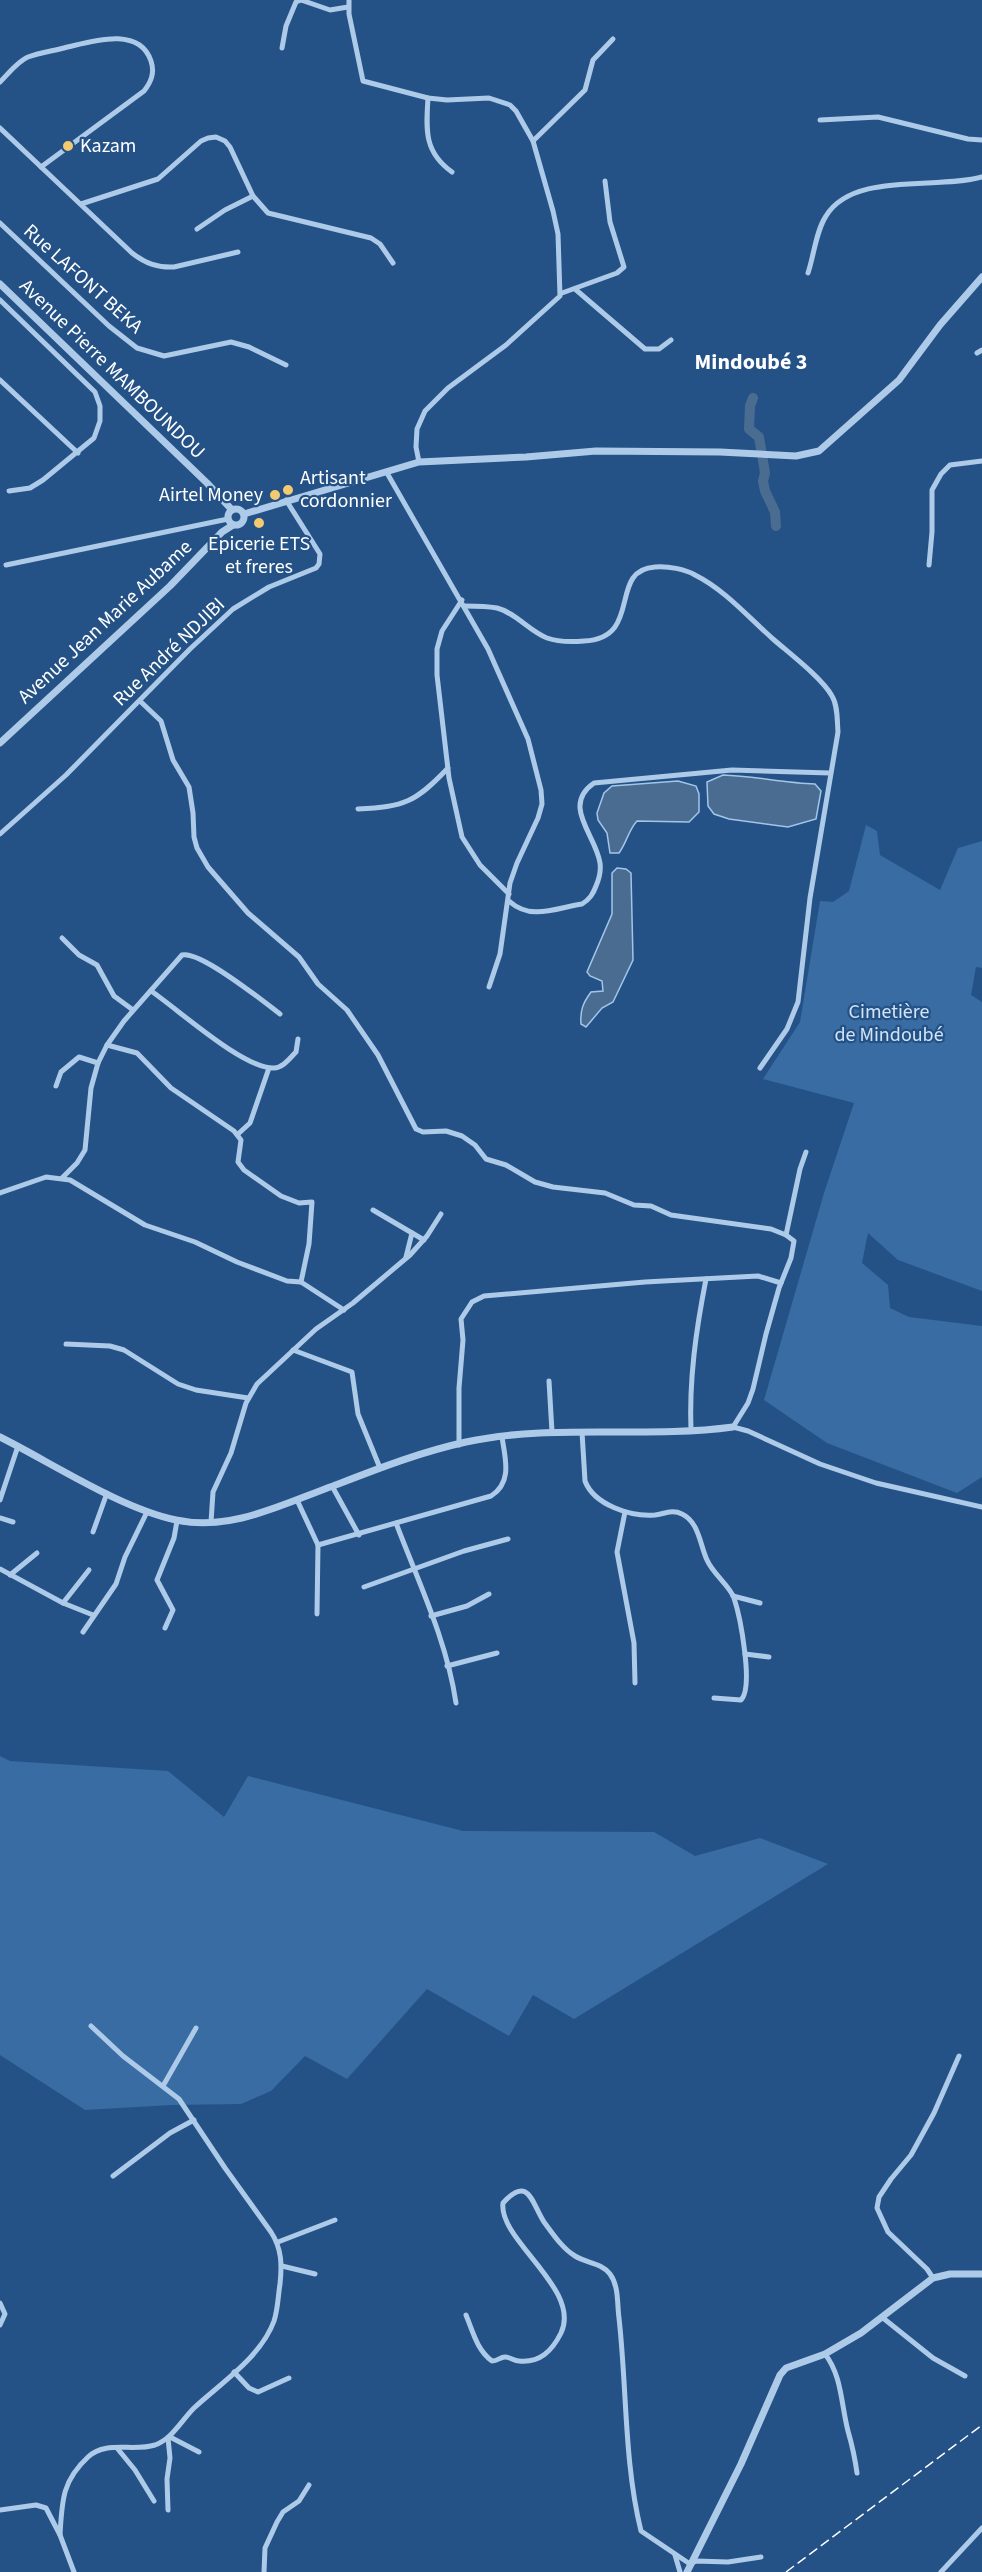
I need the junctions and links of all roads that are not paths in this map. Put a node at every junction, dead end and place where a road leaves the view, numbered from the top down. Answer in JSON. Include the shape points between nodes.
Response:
{"nodes":[{"id":1,"x":349,"y":0,"type":"edge"},
{"id":2,"x":348,"y":7,"type":"junction"},
{"id":3,"x":613,"y":39,"type":"dead end"},
{"id":4,"x":282,"y":48,"type":"dead end"},
{"id":5,"x":0,"y":82,"type":"edge"},
{"id":6,"x":428,"y":98,"type":"junction"},
{"id":7,"x":820,"y":120,"type":"dead end"},
{"id":8,"x":0,"y":128,"type":"edge"},
{"id":9,"x":982,"y":140,"type":"edge"},
{"id":10,"x":533,"y":141,"type":"junction"},
{"id":11,"x":41,"y":166,"type":"junction"},
{"id":12,"x":452,"y":172,"type":"dead end"},
{"id":13,"x":982,"y":177,"type":"edge"},
{"id":14,"x":604,"y":181,"type":"dead end"},
{"id":15,"x":253,"y":196,"type":"junction"},
{"id":16,"x":81,"y":204,"type":"junction"},
{"id":17,"x":0,"y":223,"type":"edge"},
{"id":18,"x":197,"y":229,"type":"dead end"},
{"id":19,"x":238,"y":252,"type":"dead end"},
{"id":20,"x":393,"y":263,"type":"dead end"},
{"id":21,"x":808,"y":273,"type":"dead end"},
{"id":22,"x":982,"y":277,"type":"edge"},
{"id":23,"x":0,"y":284,"type":"edge"},
{"id":24,"x":574,"y":289,"type":"junction"},
{"id":25,"x":562,"y":293,"type":"junction"},
{"id":26,"x":0,"y":300,"type":"edge"},
{"id":27,"x":671,"y":340,"type":"dead end"},
{"id":28,"x":286,"y":365,"type":"dead end"},
{"id":29,"x":0,"y":380,"type":"edge"},
{"id":30,"x":78,"y":453,"type":"junction"},
{"id":31,"x":982,"y":461,"type":"edge"},
{"id":32,"x":419,"y":462,"type":"junction"},
{"id":33,"x":387,"y":473,"type":"junction"},
{"id":34,"x":9,"y":491,"type":"dead end"},
{"id":35,"x":286,"y":500,"type":"junction"},
{"id":36,"x":232,"y":510,"type":"junction"},
{"id":37,"x":244,"y":514,"type":"junction"},
{"id":38,"x":230,"y":522,"type":"junction"},
{"id":39,"x":6,"y":565,"type":"dead end"},
{"id":40,"x":929,"y":566,"type":"dead end"},
{"id":41,"x":463,"y":603,"type":"junction"},
{"id":42,"x":140,"y":701,"type":"junction"},
{"id":43,"x":0,"y":743,"type":"edge"},
{"id":44,"x":448,"y":768,"type":"junction"},
{"id":45,"x":830,"y":773,"type":"junction"},
{"id":46,"x":358,"y":809,"type":"dead end"},
{"id":47,"x":0,"y":834,"type":"edge"},
{"id":48,"x":509,"y":897,"type":"junction"},
{"id":49,"x":62,"y":938,"type":"dead end"},
{"id":50,"x":489,"y":987,"type":"dead end"},
{"id":51,"x":151,"y":991,"type":"junction"},
{"id":52,"x":133,"y":1010,"type":"junction"},
{"id":53,"x":280,"y":1014,"type":"dead end"},
{"id":54,"x":298,"y":1039,"type":"dead end"},
{"id":55,"x":107,"y":1046,"type":"junction"},
{"id":56,"x":98,"y":1063,"type":"junction"},
{"id":57,"x":269,"y":1068,"type":"junction"},
{"id":58,"x":760,"y":1068,"type":"dead end"},
{"id":59,"x":56,"y":1086,"type":"dead end"},
{"id":60,"x":238,"y":1134,"type":"junction"},
{"id":61,"x":806,"y":1152,"type":"dead end"},
{"id":62,"x":62,"y":1178,"type":"junction"},
{"id":63,"x":0,"y":1193,"type":"edge"},
{"id":64,"x":374,"y":1210,"type":"dead end"},
{"id":65,"x":441,"y":1214,"type":"dead end"},
{"id":66,"x":412,"y":1233,"type":"junction"},
{"id":67,"x":786,"y":1235,"type":"junction"},
{"id":68,"x":424,"y":1240,"type":"junction"},
{"id":69,"x":406,"y":1257,"type":"junction"},
{"id":70,"x":706,"y":1279,"type":"junction"},
{"id":71,"x":301,"y":1282,"type":"junction"},
{"id":72,"x":781,"y":1283,"type":"junction"},
{"id":73,"x":344,"y":1310,"type":"junction"},
{"id":74,"x":66,"y":1344,"type":"dead end"},
{"id":75,"x":293,"y":1350,"type":"junction"},
{"id":76,"x":549,"y":1381,"type":"dead end"},
{"id":77,"x":249,"y":1398,"type":"junction"},
{"id":78,"x":732,"y":1427,"type":"junction"},
{"id":79,"x":691,"y":1431,"type":"junction"},
{"id":80,"x":552,"y":1432,"type":"junction"},
{"id":81,"x":582,"y":1432,"type":"junction"},
{"id":82,"x":0,"y":1437,"type":"edge"},
{"id":83,"x":502,"y":1437,"type":"junction"},
{"id":84,"x":459,"y":1444,"type":"junction"},
{"id":85,"x":18,"y":1446,"type":"junction"},
{"id":86,"x":380,"y":1468,"type":"junction"},
{"id":87,"x":332,"y":1486,"type":"junction"},
{"id":88,"x":107,"y":1493,"type":"junction"},
{"id":89,"x":0,"y":1500,"type":"edge"},
{"id":90,"x":297,"y":1500,"type":"junction"},
{"id":91,"x":982,"y":1507,"type":"edge"},
{"id":92,"x":147,"y":1512,"type":"junction"},
{"id":93,"x":625,"y":1512,"type":"junction"},
{"id":94,"x":0,"y":1518,"type":"edge"},
{"id":95,"x":177,"y":1521,"type":"junction"},
{"id":96,"x":13,"y":1522,"type":"dead end"},
{"id":97,"x":211,"y":1522,"type":"junction"},
{"id":98,"x":396,"y":1523,"type":"junction"},
{"id":99,"x":93,"y":1532,"type":"dead end"},
{"id":100,"x":359,"y":1535,"type":"junction"},
{"id":101,"x":508,"y":1539,"type":"dead end"},
{"id":102,"x":318,"y":1545,"type":"junction"},
{"id":103,"x":37,"y":1552,"type":"dead end"},
{"id":104,"x":413,"y":1568,"type":"junction"},
{"id":105,"x":0,"y":1569,"type":"edge"},
{"id":106,"x":89,"y":1570,"type":"dead end"},
{"id":107,"x":10,"y":1575,"type":"junction"},
{"id":108,"x":364,"y":1587,"type":"dead end"},
{"id":109,"x":489,"y":1594,"type":"dead end"},
{"id":110,"x":733,"y":1596,"type":"junction"},
{"id":111,"x":63,"y":1603,"type":"junction"},
{"id":112,"x":759,"y":1603,"type":"dead end"},
{"id":113,"x":317,"y":1614,"type":"dead end"},
{"id":114,"x":93,"y":1615,"type":"junction"},
{"id":115,"x":431,"y":1616,"type":"junction"},
{"id":116,"x":165,"y":1628,"type":"dead end"},
{"id":117,"x":83,"y":1632,"type":"dead end"},
{"id":118,"x":497,"y":1653,"type":"dead end"},
{"id":119,"x":745,"y":1654,"type":"junction"},
{"id":120,"x":769,"y":1657,"type":"dead end"},
{"id":121,"x":447,"y":1666,"type":"junction"},
{"id":122,"x":635,"y":1683,"type":"dead end"},
{"id":123,"x":714,"y":1698,"type":"dead end"},
{"id":124,"x":456,"y":1703,"type":"dead end"},
{"id":125,"x":91,"y":2026,"type":"dead end"},
{"id":126,"x":196,"y":2028,"type":"dead end"},
{"id":127,"x":959,"y":2056,"type":"dead end"},
{"id":128,"x":163,"y":2086,"type":"junction"},
{"id":129,"x":194,"y":2120,"type":"junction"},
{"id":130,"x":113,"y":2176,"type":"dead end"},
{"id":131,"x":334,"y":2220,"type":"dead end"},
{"id":132,"x":278,"y":2242,"type":"junction"},
{"id":133,"x":282,"y":2266,"type":"junction"},
{"id":134,"x":315,"y":2274,"type":"dead end"},
{"id":135,"x":982,"y":2274,"type":"edge"},
{"id":136,"x":933,"y":2278,"type":"junction"},
{"id":137,"x":0,"y":2303,"type":"edge"},
{"id":138,"x":466,"y":2315,"type":"dead end"},
{"id":139,"x":883,"y":2318,"type":"junction"},
{"id":140,"x":0,"y":2325,"type":"edge"},
{"id":141,"x":825,"y":2354,"type":"junction"},
{"id":142,"x":234,"y":2372,"type":"junction"},
{"id":143,"x":965,"y":2376,"type":"dead end"},
{"id":144,"x":289,"y":2378,"type":"dead end"},
{"id":145,"x":169,"y":2438,"type":"junction"},
{"id":146,"x":117,"y":2448,"type":"junction"},
{"id":147,"x":199,"y":2452,"type":"dead end"},
{"id":148,"x":857,"y":2473,"type":"dead end"},
{"id":149,"x":309,"y":2485,"type":"dead end"},
{"id":150,"x":154,"y":2501,"type":"dead end"},
{"id":151,"x":0,"y":2510,"type":"edge"},
{"id":152,"x":168,"y":2510,"type":"dead end"},
{"id":153,"x":982,"y":2528,"type":"edge"},
{"id":154,"x":60,"y":2535,"type":"junction"},
{"id":155,"x":675,"y":2555,"type":"junction"},
{"id":156,"x":761,"y":2557,"type":"dead end"},
{"id":157,"x":690,"y":2564,"type":"junction"},
{"id":158,"x":74,"y":2572,"type":"edge"},
{"id":159,"x":264,"y":2572,"type":"edge"},
{"id":160,"x":680,"y":2572,"type":"edge"},
{"id":161,"x":687,"y":2572,"type":"edge"},
{"id":162,"x":940,"y":2572,"type":"edge"}],
"edges":[{"from":1,"to":2,"type":"street"},
{"from":2,"to":4,"type":"street","via":[[330,10],[301,0],[296,2]]},
{"from":2,"to":6,"type":"street","via":[[363,81]]},
{"from":3,"to":10,"type":"street","via":[[593,60],[585,90]]},
{"from":5,"to":11,"type":"street","via":[[27,57],[101,40],[129,40],[149,55],[152,76],[144,91]]},
{"from":6,"to":10,"type":"street","via":[[496,99],[516,111]]},
{"from":6,"to":12,"type":"street","via":[[429,143],[441,164]]},
{"from":7,"to":9,"type":"street","via":[[878,117]]},
{"from":8,"to":11,"type":"street"},
{"from":10,"to":25,"type":"street","via":[[558,234]]},
{"from":11,"to":16,"type":"street"},
{"from":13,"to":21,"type":"street","via":[[867,189],[848,197],[824,219]]},
{"from":14,"to":24,"type":"street","via":[[610,222],[624,267]]},
{"from":15,"to":16,"type":"street","via":[[230,147],[216,137],[201,141],[158,179]]},
{"from":15,"to":18,"type":"street"},
{"from":15,"to":20,"type":"street","via":[[262,208],[276,216],[374,239]]},
{"from":16,"to":19,"type":"street","via":[[140,259],[154,266],[174,267]]},
{"from":17,"to":28,"type":"street","name":"Rue LAFONT BEKA","via":[[137,348],[164,356],[231,342]]},
{"from":22,"to":32,"type":"street","via":[[899,380],[826,446],[807,454],[588,452]]},
{"from":23,"to":36,"type":"street","name":"Avenue Pierre MAMBOUNDOU"},
{"from":24,"to":25,"type":"street"},
{"from":24,"to":27,"type":"street","via":[[645,349],[659,349]]},
{"from":25,"to":32,"type":"street","via":[[425,411],[417,429]]},
{"from":26,"to":30,"type":"street","via":[[98,397],[98,430]]},
{"from":29,"to":30,"type":"street"},
{"from":30,"to":34,"type":"street","via":[[35,485]]},
{"from":31,"to":40,"type":"street","via":[[950,465],[936,482],[932,490]]},
{"from":32,"to":33,"type":"street"},
{"from":33,"to":35,"type":"street"},
{"from":33,"to":41,"type":"street"},
{"from":35,"to":37,"type":"street"},
{"from":35,"to":42,"type":"street","name":"Rue André NDJIBI","via":[[320,554],[319,564],[233,609]]},
{"from":36,"to":37,"type":"street"},
{"from":36,"to":38,"type":"street"},
{"from":37,"to":38,"type":"street","via":[[243,523],[237,526]]},
{"from":38,"to":39,"type":"street"},
{"from":38,"to":43,"type":"street","name":"Avenue Jean Marie Aubame","via":[[177,579]]},
{"from":41,"to":44,"type":"street","via":[[442,631],[437,649]]},
{"from":41,"to":45,"type":"street","via":[[497,608],[549,639],[596,640],[613,630],[629,586],[644,570],[654,567],[694,574],[794,656],[832,696],[838,732]]},
{"from":41,"to":48,"type":"street","via":[[528,739],[541,790],[538,818],[517,863]]},
{"from":42,"to":47,"type":"street","name":"Rue André NDJIBI"},
{"from":42,"to":67,"type":"street","via":[[160,721],[173,760],[189,787],[194,837],[200,855],[248,913],[299,957],[318,984],[346,1010],[378,1055],[416,1129],[462,1136],[476,1145],[486,1159],[506,1165],[535,1182],[605,1193],[671,1215],[771,1229]]},
{"from":44,"to":46,"type":"street","via":[[406,803]]},
{"from":44,"to":48,"type":"street","via":[[462,837],[480,865]]},
{"from":45,"to":48,"type":"street","via":[[732,770],[594,783],[587,788],[580,806],[601,863],[588,900],[537,913],[522,910]]},
{"from":45,"to":58,"type":"street","via":[[798,1002],[787,1029]]},
{"from":48,"to":50,"type":"street","via":[[500,954]]},
{"from":49,"to":52,"type":"street","via":[[79,955],[97,965],[114,996]]},
{"from":51,"to":52,"type":"street"},
{"from":51,"to":53,"type":"street","via":[[182,955],[190,954]]},
{"from":51,"to":57,"type":"street","via":[[224,1046]]},
{"from":52,"to":55,"type":"street"},
{"from":54,"to":57,"type":"street","via":[[296,1052],[282,1066]]},
{"from":55,"to":56,"type":"street"},
{"from":55,"to":60,"type":"street","via":[[137,1053],[171,1088]]},
{"from":56,"to":59,"type":"street","via":[[79,1057],[60,1072]]},
{"from":56,"to":62,"type":"street","via":[[86,1116],[84,1150]]},
{"from":57,"to":60,"type":"street","via":[[250,1123]]},
{"from":60,"to":71,"type":"street","via":[[239,1167],[291,1200],[312,1202]]},
{"from":61,"to":67,"type":"street"},
{"from":62,"to":63,"type":"street","via":[[46,1177]]},
{"from":62,"to":71,"type":"street","via":[[145,1225],[277,1277]]},
{"from":64,"to":66,"type":"street"},
{"from":65,"to":68,"type":"street"},
{"from":66,"to":68,"type":"street"},
{"from":66,"to":69,"type":"street"},
{"from":67,"to":72,"type":"street","via":[[794,1241]]},
{"from":68,"to":69,"type":"street"},
{"from":69,"to":73,"type":"street"},
{"from":70,"to":72,"type":"street","via":[[758,1276]]},
{"from":70,"to":79,"type":"street","via":[[695,1337]]},
{"from":70,"to":84,"type":"street","via":[[484,1296],[472,1302],[461,1319]]},
{"from":71,"to":73,"type":"street"},
{"from":72,"to":78,"type":"street","via":[[753,1389]]},
{"from":73,"to":75,"type":"street"},
{"from":74,"to":77,"type":"street","via":[[124,1350],[187,1387]]},
{"from":75,"to":77,"type":"street","via":[[257,1383]]},
{"from":75,"to":86,"type":"street","via":[[351,1372],[358,1414]]},
{"from":76,"to":80,"type":"street"},
{"from":77,"to":97,"type":"street","via":[[213,1492]]},
{"from":78,"to":79,"type":"street"},
{"from":78,"to":91,"type":"street","via":[[876,1483]]},
{"from":79,"to":81,"type":"street"},
{"from":80,"to":81,"type":"street"},
{"from":80,"to":83,"type":"street"},
{"from":81,"to":93,"type":"street","via":[[587,1489]]},
{"from":82,"to":85,"type":"street"},
{"from":83,"to":84,"type":"street"},
{"from":83,"to":98,"type":"street","via":[[506,1474],[500,1490]]},
{"from":84,"to":86,"type":"street"},
{"from":85,"to":88,"type":"street"},
{"from":85,"to":89,"type":"street"},
{"from":86,"to":87,"type":"street"},
{"from":87,"to":90,"type":"street"},
{"from":87,"to":100,"type":"street"},
{"from":88,"to":92,"type":"street"},
{"from":88,"to":99,"type":"street"},
{"from":90,"to":97,"type":"street","via":[[247,1518]]},
{"from":90,"to":102,"type":"street"},
{"from":92,"to":95,"type":"street"},
{"from":92,"to":114,"type":"street","via":[[116,1584]]},
{"from":93,"to":110,"type":"street","via":[[646,1515],[671,1511],[690,1519],[708,1562]]},
{"from":93,"to":122,"type":"street","via":[[617,1552],[633,1643]]},
{"from":94,"to":96,"type":"street"},
{"from":95,"to":97,"type":"street"},
{"from":95,"to":116,"type":"street","via":[[157,1580],[172,1610]]},
{"from":98,"to":100,"type":"street"},
{"from":98,"to":104,"type":"street"},
{"from":100,"to":102,"type":"street"},
{"from":101,"to":104,"type":"street"},
{"from":102,"to":113,"type":"street"},
{"from":103,"to":107,"type":"street"},
{"from":104,"to":108,"type":"street"},
{"from":104,"to":115,"type":"street"},
{"from":105,"to":107,"type":"street"},
{"from":106,"to":111,"type":"street"},
{"from":107,"to":111,"type":"street"},
{"from":109,"to":115,"type":"street","via":[[467,1606]]},
{"from":110,"to":112,"type":"street"},
{"from":110,"to":119,"type":"street"},
{"from":111,"to":114,"type":"street"},
{"from":114,"to":117,"type":"street"},
{"from":115,"to":121,"type":"street"},
{"from":118,"to":121,"type":"street"},
{"from":119,"to":120,"type":"street"},
{"from":119,"to":123,"type":"street","via":[[745,1696],[741,1700]]},
{"from":121,"to":124,"type":"street"},
{"from":125,"to":128,"type":"street"},
{"from":126,"to":128,"type":"street"},
{"from":127,"to":136,"type":"street","via":[[934,2113],[911,2155],[879,2197],[877,2208],[888,2232]]},
{"from":128,"to":129,"type":"street","via":[[179,2099]]},
{"from":129,"to":130,"type":"street"},
{"from":129,"to":132,"type":"street"},
{"from":131,"to":132,"type":"street"},
{"from":132,"to":133,"type":"street"},
{"from":133,"to":134,"type":"street"},
{"from":133,"to":142,"type":"street","via":[[274,2321],[256,2351]]},
{"from":135,"to":136,"type":"street"},
{"from":136,"to":139,"type":"street"},
{"from":137,"to":140,"type":"street","via":[[5,2314]]},
{"from":138,"to":155,"type":"street","via":[[477,2344],[492,2361],[545,2356],[564,2326],[564,2315],[550,2281],[503,2216],[503,2203],[508,2197],[525,2191],[563,2246],[581,2260],[605,2268],[616,2284],[631,2476],[640,2527],[650,2539]]},
{"from":139,"to":141,"type":"street"},
{"from":139,"to":143,"type":"street","via":[[933,2358]]},
{"from":141,"to":148,"type":"street","via":[[835,2367]]},
{"from":141,"to":157,"type":"street","via":[[786,2368],[780,2375],[741,2464]]},
{"from":142,"to":144,"type":"street","via":[[258,2392]]},
{"from":142,"to":145,"type":"street","via":[[188,2414]]},
{"from":145,"to":146,"type":"street","via":[[155,2445]]},
{"from":145,"to":147,"type":"street"},
{"from":145,"to":152,"type":"street"},
{"from":146,"to":150,"type":"street"},
{"from":146,"to":154,"type":"street","via":[[102,2448],[93,2453],[69,2480],[62,2498]]},
{"from":149,"to":159,"type":"street","via":[[277,2522],[265,2548]]},
{"from":151,"to":154,"type":"street","via":[[41,2506]]},
{"from":153,"to":162,"type":"street"},
{"from":154,"to":158,"type":"street"},
{"from":155,"to":157,"type":"street"},
{"from":155,"to":160,"type":"street"},
{"from":156,"to":157,"type":"street"},
{"from":157,"to":161,"type":"street"}]}
